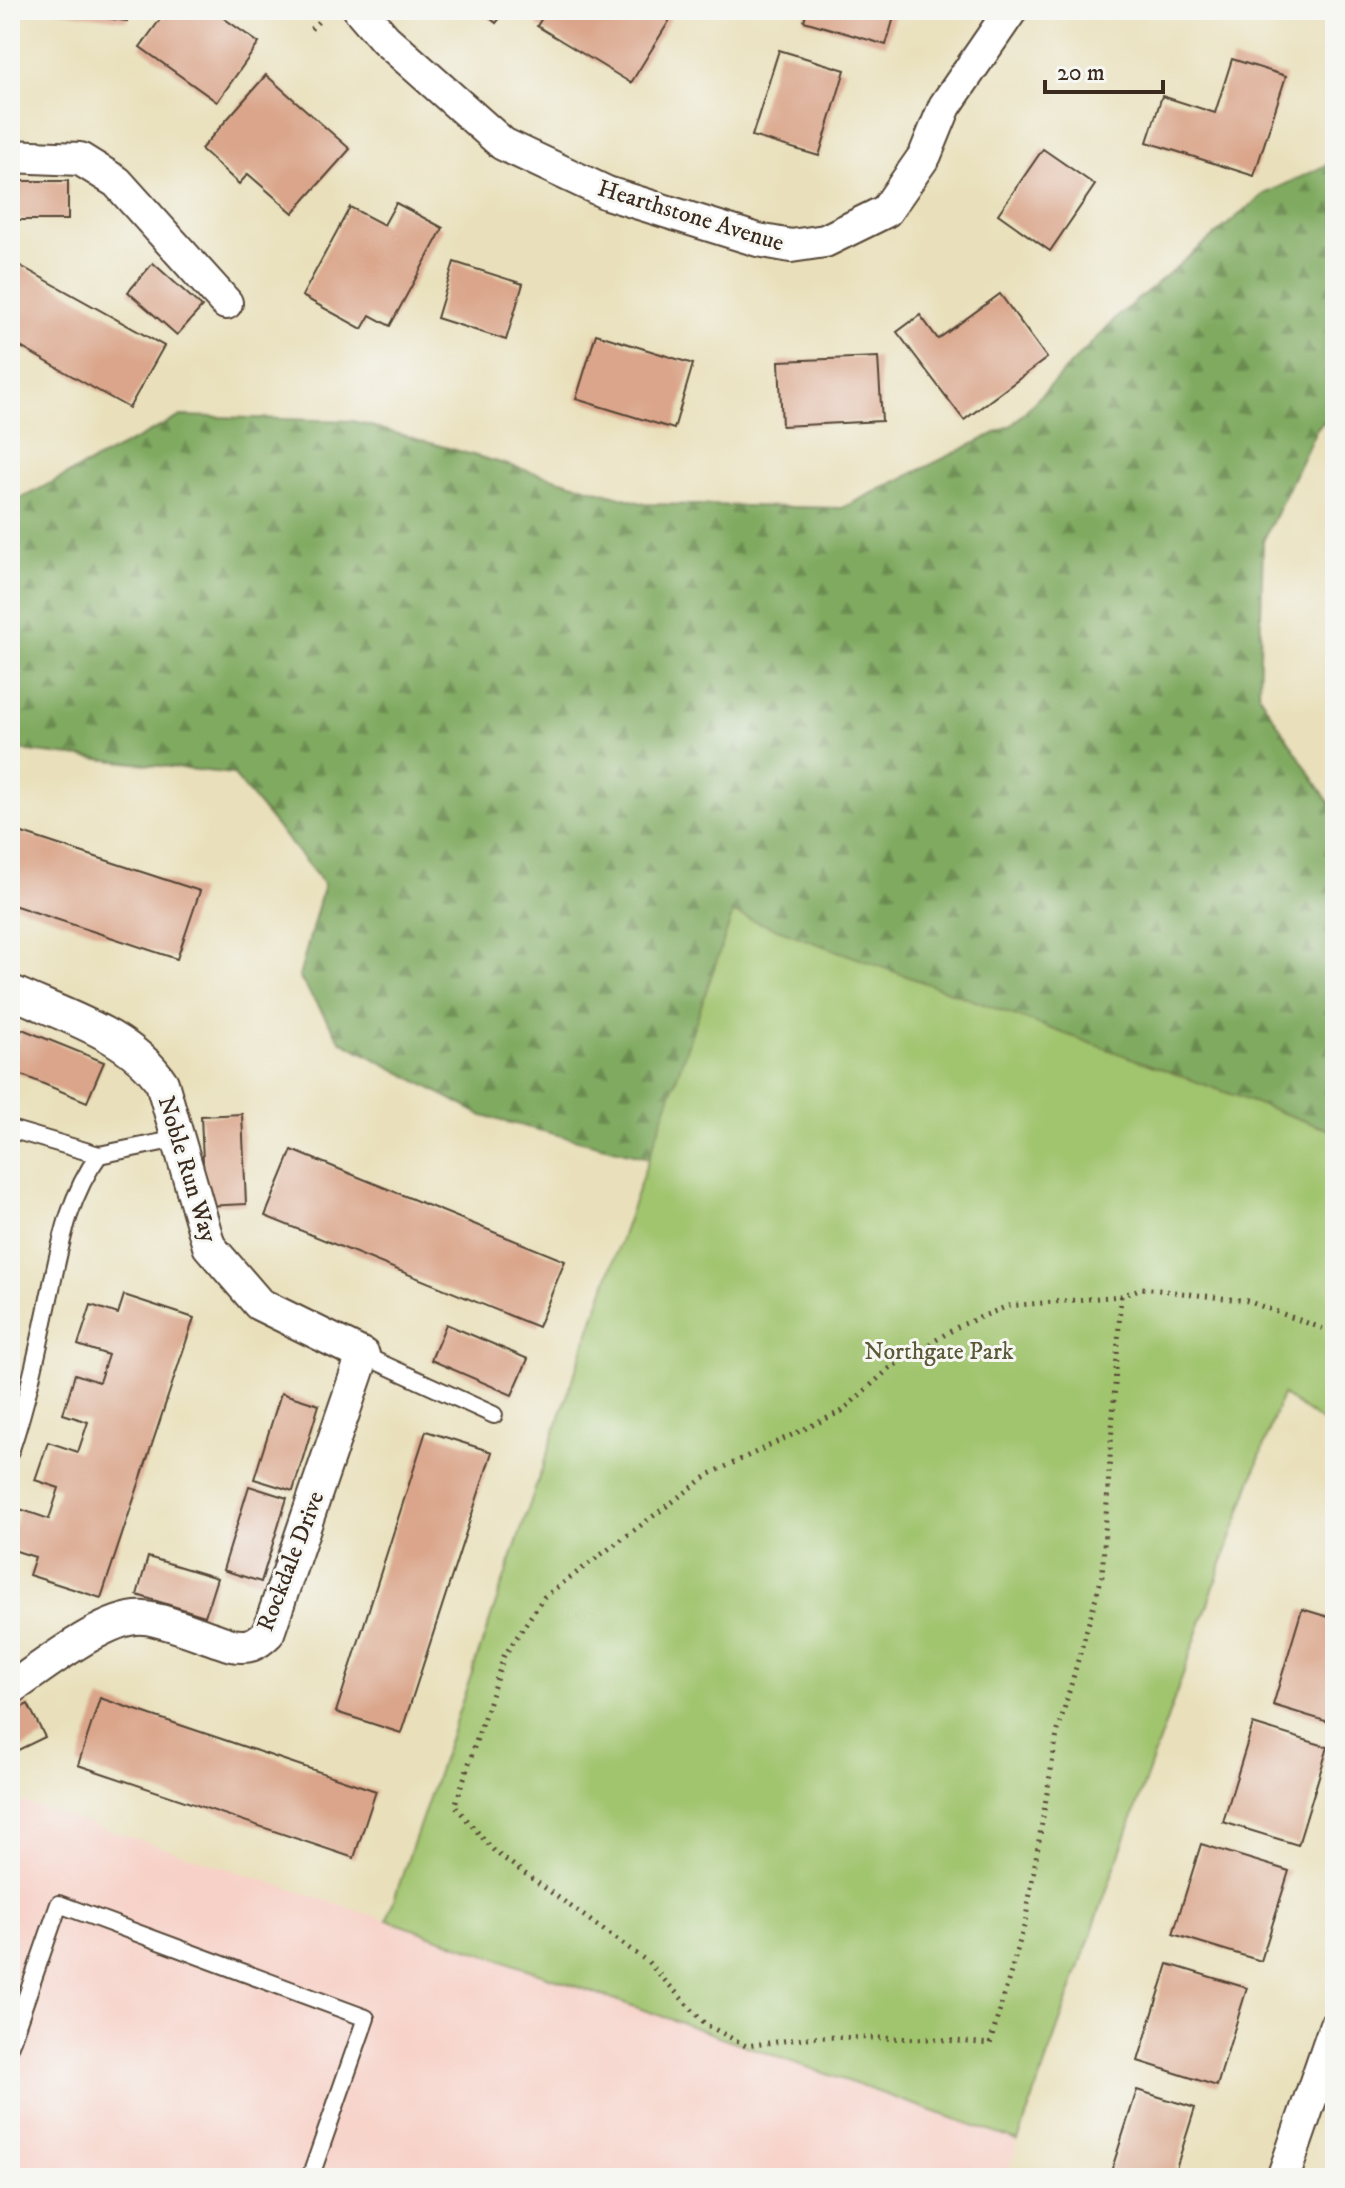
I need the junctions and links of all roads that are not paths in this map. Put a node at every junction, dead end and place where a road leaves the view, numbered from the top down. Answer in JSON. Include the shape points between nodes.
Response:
{"nodes":[{"id":1,"x":360,"y":10,"type":"edge"},
{"id":2,"x":1011,"y":10,"type":"edge"},
{"id":3,"x":10,"y":156,"type":"edge"},
{"id":4,"x":226,"y":303,"type":"dead end"},
{"id":5,"x":10,"y":991,"type":"edge"},
{"id":6,"x":10,"y":1129,"type":"edge"},
{"id":7,"x":177,"y":1139,"type":"junction"},
{"id":8,"x":99,"y":1155,"type":"junction"},
{"id":9,"x":363,"y":1355,"type":"junction"},
{"id":10,"x":494,"y":1415,"type":"dead end"},
{"id":11,"x":10,"y":1452,"type":"edge"},
{"id":12,"x":10,"y":1689,"type":"edge"},
{"id":13,"x":1335,"y":2027,"type":"edge"},
{"id":14,"x":10,"y":2045,"type":"edge"},
{"id":15,"x":310,"y":2178,"type":"edge"},
{"id":16,"x":1283,"y":2178,"type":"edge"}],
"edges":[{"from":1,"to":2,"type":"street","name":"Hearthstone Avenue","via":[[385,39],[503,144],[607,193],[791,246],[825,241],[886,211],[925,155],[945,106]]},
{"from":3,"to":4,"type":"street","via":[[80,159],[117,182]]},
{"from":5,"to":7,"type":"street","name":"Noble Run Way","via":[[130,1048],[149,1063],[162,1083]]},
{"from":6,"to":8,"type":"lane"},
{"from":7,"to":8,"type":"lane"},
{"from":7,"to":9,"type":"street","name":"Noble Run Way","via":[[209,1246],[259,1304]]},
{"from":8,"to":11,"type":"lane","via":[[80,1181],[66,1225],[25,1409]]},
{"from":9,"to":10,"type":"lane"},
{"from":9,"to":12,"type":"street","name":"Rockdale Drive","via":[[268,1633],[259,1642],[246,1648],[131,1617]]},
{"from":13,"to":16,"type":"street"},
{"from":14,"to":15,"type":"lane","via":[[59,1904],[366,2018]]}]}
